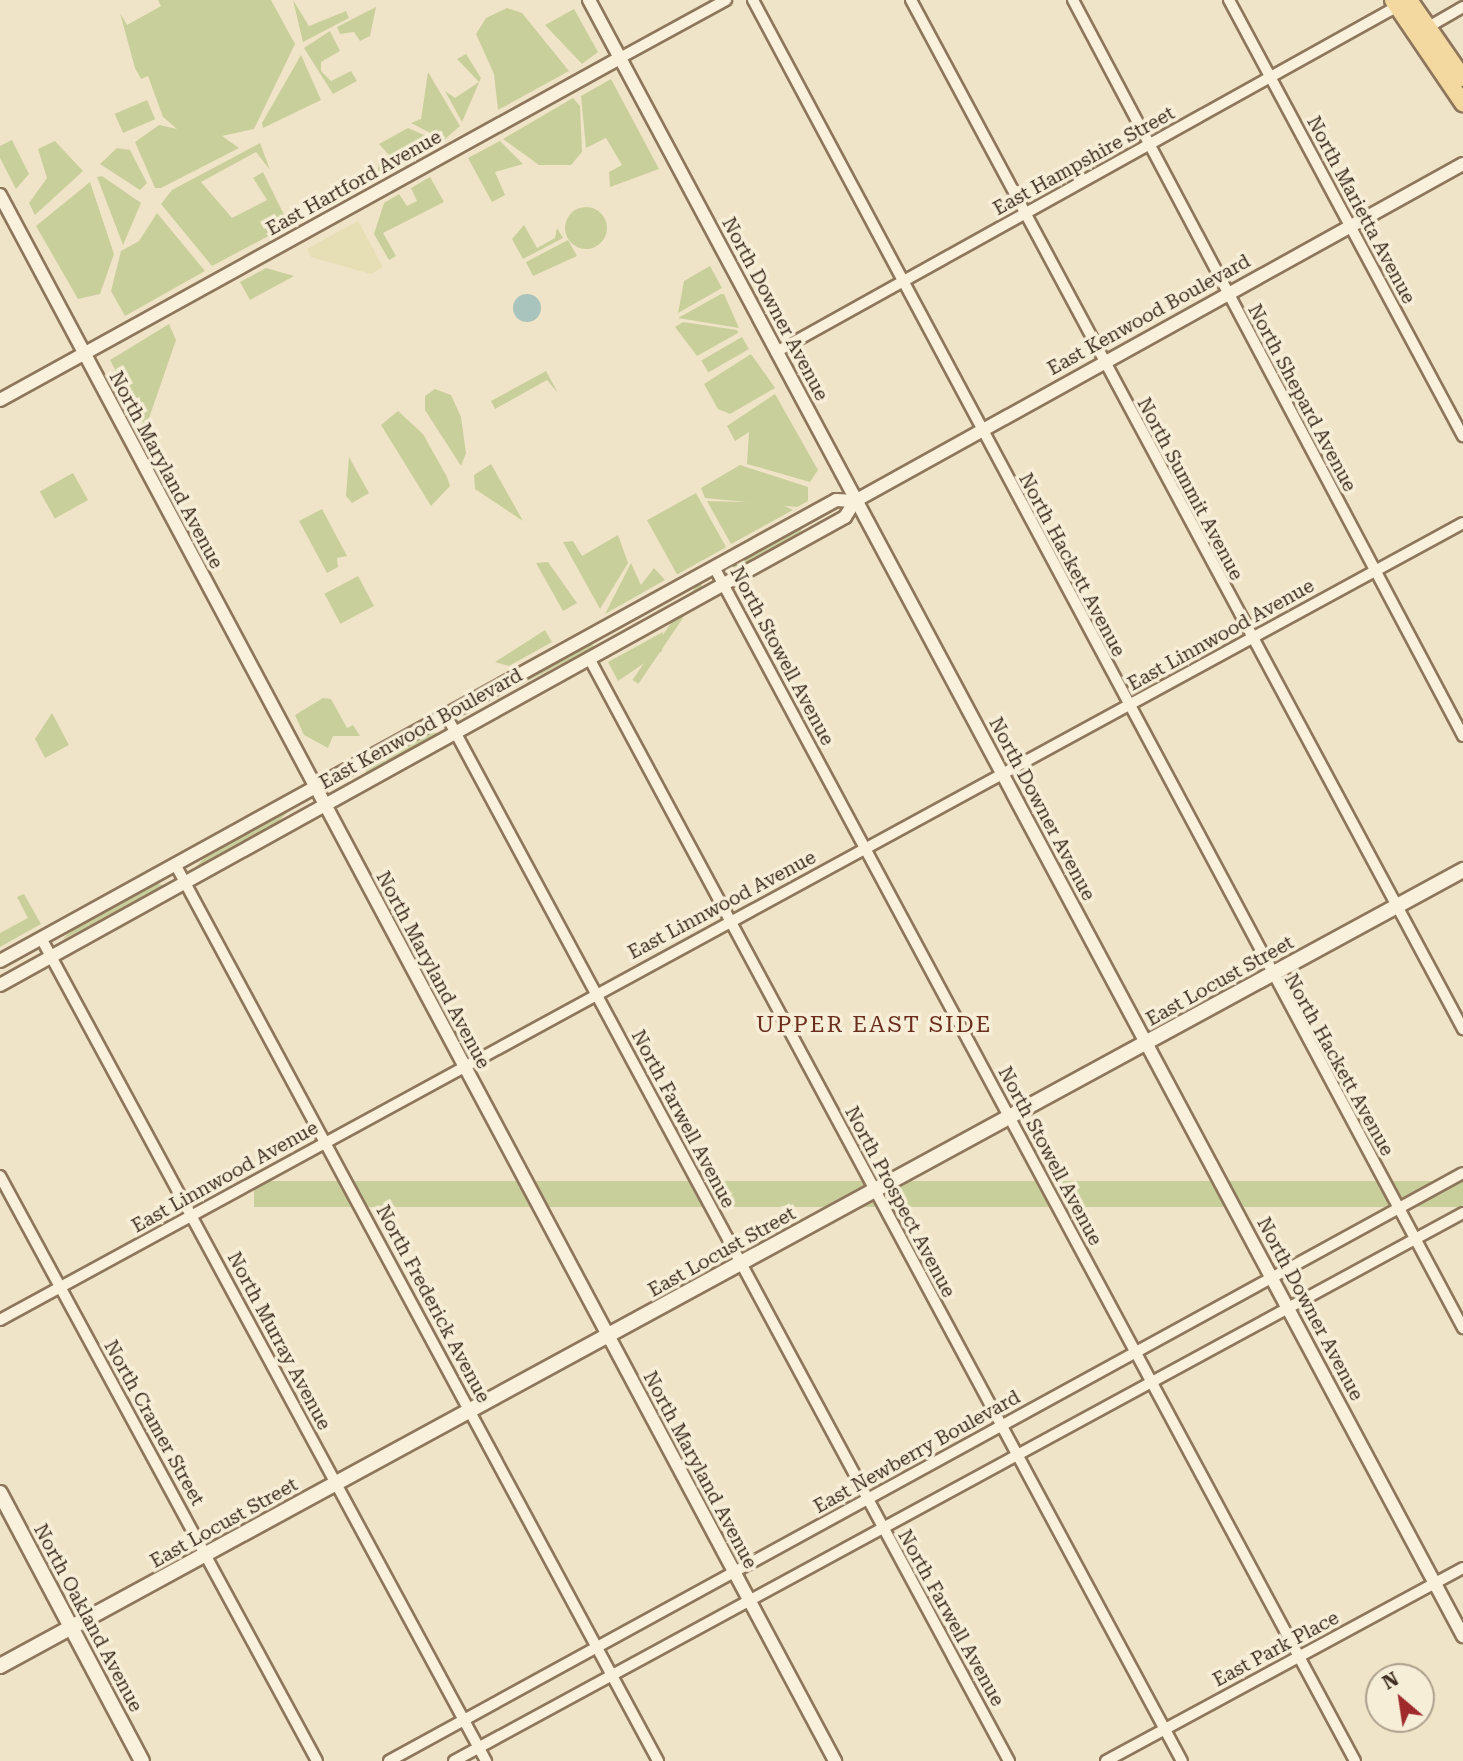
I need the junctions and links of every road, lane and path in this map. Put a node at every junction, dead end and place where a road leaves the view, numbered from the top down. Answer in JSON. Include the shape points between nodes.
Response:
{"nodes":[{"id":1,"x":589,"y":0,"type":"edge"},
{"id":2,"x":726,"y":0,"type":"edge"},
{"id":3,"x":753,"y":0,"type":"edge"},
{"id":4,"x":911,"y":0,"type":"edge"},
{"id":5,"x":1073,"y":0,"type":"edge"},
{"id":6,"x":1230,"y":0,"type":"edge"},
{"id":7,"x":1402,"y":2,"type":"edge"},
{"id":8,"x":1463,"y":8,"type":"edge"},
{"id":9,"x":1423,"y":31,"type":"junction"},
{"id":10,"x":620,"y":58,"type":"junction"},
{"id":11,"x":1463,"y":78,"type":"edge"},
{"id":12,"x":1270,"y":79,"type":"junction"},
{"id":13,"x":1463,"y":103,"type":"edge"},
{"id":14,"x":1148,"y":145,"type":"junction"},
{"id":15,"x":1463,"y":164,"type":"edge"},
{"id":16,"x":0,"y":195,"type":"edge"},
{"id":17,"x":1023,"y":215,"type":"junction"},
{"id":18,"x":1350,"y":226,"type":"junction"},
{"id":19,"x":901,"y":282,"type":"junction"},
{"id":20,"x":1227,"y":294,"type":"junction"},
{"id":21,"x":776,"y":352,"type":"junction"},
{"id":22,"x":83,"y":354,"type":"junction"},
{"id":23,"x":1102,"y":363,"type":"junction"},
{"id":24,"x":0,"y":400,"type":"edge"},
{"id":25,"x":981,"y":431,"type":"junction"},
{"id":26,"x":1463,"y":436,"type":"edge"},
{"id":27,"x":855,"y":501,"type":"junction"},
{"id":28,"x":1463,"y":523,"type":"edge"},
{"id":29,"x":714,"y":567,"type":"junction"},
{"id":30,"x":1374,"y":571,"type":"junction"},
{"id":31,"x":723,"y":584,"type":"junction"},
{"id":32,"x":1251,"y":639,"type":"junction"},
{"id":33,"x":589,"y":658,"type":"junction"},
{"id":34,"x":1127,"y":706,"type":"junction"},
{"id":35,"x":446,"y":715,"type":"junction"},
{"id":36,"x":455,"y":731,"type":"junction"},
{"id":37,"x":1463,"y":736,"type":"edge"},
{"id":38,"x":1000,"y":774,"type":"junction"},
{"id":39,"x":313,"y":789,"type":"junction"},
{"id":40,"x":323,"y":806,"type":"junction"},
{"id":41,"x":864,"y":848,"type":"junction"},
{"id":42,"x":175,"y":864,"type":"junction"},
{"id":43,"x":1463,"y":870,"type":"edge"},
{"id":44,"x":185,"y":882,"type":"junction"},
{"id":45,"x":1398,"y":906,"type":"junction"},
{"id":46,"x":730,"y":921,"type":"junction"},
{"id":47,"x":41,"y":938,"type":"junction"},
{"id":48,"x":52,"y":956,"type":"junction"},
{"id":49,"x":0,"y":961,"type":"edge"},
{"id":50,"x":1270,"y":975,"type":"junction"},
{"id":51,"x":0,"y":985,"type":"edge"},
{"id":52,"x":596,"y":993,"type":"junction"},
{"id":53,"x":1463,"y":1029,"type":"edge"},
{"id":54,"x":1146,"y":1043,"type":"junction"},
{"id":55,"x":462,"y":1066,"type":"junction"},
{"id":56,"x":1009,"y":1117,"type":"junction"},
{"id":57,"x":325,"y":1142,"type":"junction"},
{"id":58,"x":1463,"y":1173,"type":"edge"},
{"id":59,"x":0,"y":1176,"type":"edge"},
{"id":60,"x":874,"y":1191,"type":"junction"},
{"id":61,"x":1398,"y":1209,"type":"junction"},
{"id":62,"x":1463,"y":1213,"type":"edge"},
{"id":63,"x":191,"y":1215,"type":"junction"},
{"id":64,"x":1415,"y":1240,"type":"junction"},
{"id":65,"x":739,"y":1264,"type":"junction"},
{"id":66,"x":1272,"y":1278,"type":"junction"},
{"id":67,"x":60,"y":1287,"type":"junction"},
{"id":68,"x":1288,"y":1308,"type":"junction"},
{"id":69,"x":0,"y":1320,"type":"edge"},
{"id":70,"x":1463,"y":1328,"type":"edge"},
{"id":71,"x":606,"y":1337,"type":"junction"},
{"id":72,"x":1135,"y":1352,"type":"junction"},
{"id":73,"x":1152,"y":1382,"type":"junction"},
{"id":74,"x":471,"y":1410,"type":"junction"},
{"id":75,"x":999,"y":1427,"type":"junction"},
{"id":76,"x":1016,"y":1456,"type":"junction"},
{"id":77,"x":335,"y":1484,"type":"junction"},
{"id":78,"x":0,"y":1493,"type":"edge"},
{"id":79,"x":866,"y":1500,"type":"junction"},
{"id":80,"x":882,"y":1529,"type":"junction"},
{"id":81,"x":206,"y":1555,"type":"junction"},
{"id":82,"x":1463,"y":1568,"type":"edge"},
{"id":83,"x":733,"y":1573,"type":"junction"},
{"id":84,"x":1434,"y":1583,"type":"junction"},
{"id":85,"x":748,"y":1601,"type":"junction"},
{"id":86,"x":71,"y":1628,"type":"junction"},
{"id":87,"x":1463,"y":1636,"type":"edge"},
{"id":88,"x":597,"y":1647,"type":"junction"},
{"id":89,"x":1300,"y":1656,"type":"junction"},
{"id":90,"x":0,"y":1667,"type":"edge"},
{"id":91,"x":612,"y":1675,"type":"junction"},
{"id":92,"x":463,"y":1720,"type":"junction"},
{"id":93,"x":1164,"y":1728,"type":"junction"},
{"id":94,"x":479,"y":1748,"type":"junction"},
{"id":95,"x":142,"y":1761,"type":"edge"},
{"id":96,"x":317,"y":1761,"type":"edge"},
{"id":97,"x":389,"y":1761,"type":"edge"},
{"id":98,"x":454,"y":1761,"type":"edge"},
{"id":99,"x":486,"y":1761,"type":"edge"},
{"id":100,"x":659,"y":1761,"type":"edge"},
{"id":101,"x":835,"y":1761,"type":"edge"},
{"id":102,"x":1009,"y":1761,"type":"edge"},
{"id":103,"x":1106,"y":1761,"type":"edge"},
{"id":104,"x":1182,"y":1761,"type":"edge"},
{"id":105,"x":1355,"y":1761,"type":"edge"}],
"edges":[{"from":1,"to":10,"type":"street","name":"North Downer Avenue"},
{"from":2,"to":10,"type":"street","name":"East Hartford Avenue"},
{"from":3,"to":19,"type":"street","name":"North Hackett Avenue"},
{"from":4,"to":17,"type":"street","name":"North Summit Avenue"},
{"from":5,"to":14,"type":"street","name":"North Shepard Avenue"},
{"from":6,"to":12,"type":"street","name":"North Marietta Avenue"},
{"from":7,"to":9,"type":"main road"},
{"from":7,"to":12,"type":"street","name":"East Hampshire Street"},
{"from":8,"to":9,"type":"street"},
{"from":9,"to":11,"type":"main road"},
{"from":9,"to":13,"type":"main road"},
{"from":10,"to":21,"type":"street","name":"North Downer Avenue"},
{"from":10,"to":22,"type":"street","name":"East Hartford Avenue"},
{"from":12,"to":14,"type":"street","name":"East Hampshire Street"},
{"from":12,"to":18,"type":"street","name":"North Marietta Avenue"},
{"from":14,"to":17,"type":"street","name":"East Hampshire Street"},
{"from":14,"to":20,"type":"street","name":"North Shepard Avenue"},
{"from":15,"to":18,"type":"street","name":"East Kenwood Boulevard"},
{"from":16,"to":22,"type":"street","name":"North Maryland Avenue"},
{"from":17,"to":19,"type":"street","name":"East Hampshire Street"},
{"from":17,"to":23,"type":"street","name":"North Summit Avenue"},
{"from":18,"to":20,"type":"street","name":"East Kenwood Boulevard"},
{"from":18,"to":26,"type":"street","name":"North Marietta Avenue"},
{"from":19,"to":21,"type":"street","name":"East Hampshire Street"},
{"from":19,"to":25,"type":"street","name":"North Hackett Avenue"},
{"from":20,"to":23,"type":"street","name":"East Kenwood Boulevard"},
{"from":20,"to":30,"type":"street","name":"North Shepard Avenue"},
{"from":21,"to":27,"type":"street","name":"North Downer Avenue"},
{"from":22,"to":24,"type":"street","name":"East Hartford Avenue"},
{"from":22,"to":39,"type":"street","name":"North Maryland Avenue"},
{"from":23,"to":25,"type":"street","name":"East Kenwood Boulevard"},
{"from":23,"to":32,"type":"street","name":"North Summit Avenue"},
{"from":25,"to":27,"type":"street","name":"East Kenwood Boulevard"},
{"from":25,"to":34,"type":"street","name":"North Hackett Avenue"},
{"from":27,"to":29,"type":"street","name":"East Kenwood Boulevard","via":[[836,500]]},
{"from":27,"to":31,"type":"street","name":"East Kenwood Boulevard","via":[[845,517]]},
{"from":27,"to":38,"type":"street","name":"North Downer Avenue"},
{"from":28,"to":30,"type":"street","name":"East Linnwood Avenue"},
{"from":29,"to":31,"type":"street","name":"North Stowell Avenue"},
{"from":29,"to":35,"type":"street","name":"East Kenwood Boulevard"},
{"from":30,"to":32,"type":"street","name":"East Linnwood Avenue"},
{"from":30,"to":37,"type":"street","name":"North Shepard Avenue"},
{"from":31,"to":33,"type":"street","name":"East Kenwood Boulevard"},
{"from":31,"to":41,"type":"street","name":"North Stowell Avenue"},
{"from":32,"to":34,"type":"street","name":"East Linnwood Avenue"},
{"from":32,"to":45,"type":"street","name":"North Summit Avenue"},
{"from":33,"to":36,"type":"street","name":"East Kenwood Boulevard"},
{"from":33,"to":46,"type":"street","name":"North Prospect Avenue"},
{"from":34,"to":38,"type":"street","name":"East Linnwood Avenue"},
{"from":34,"to":50,"type":"street","name":"North Hackett Avenue"},
{"from":35,"to":36,"type":"street","name":"North Farwell Avenue"},
{"from":35,"to":39,"type":"street","name":"East Kenwood Boulevard"},
{"from":36,"to":40,"type":"street","name":"East Kenwood Boulevard"},
{"from":36,"to":52,"type":"street","name":"North Farwell Avenue"},
{"from":38,"to":41,"type":"street","name":"East Linnwood Avenue"},
{"from":38,"to":54,"type":"street","name":"North Downer Avenue"},
{"from":39,"to":40,"type":"street","name":"North Maryland Avenue"},
{"from":39,"to":42,"type":"street","name":"East Kenwood Boulevard"},
{"from":40,"to":44,"type":"street","name":"East Kenwood Boulevard"},
{"from":40,"to":55,"type":"street","name":"North Maryland Avenue"},
{"from":41,"to":46,"type":"street","name":"East Linnwood Avenue"},
{"from":41,"to":56,"type":"street","name":"North Stowell Avenue"},
{"from":42,"to":44,"type":"street","name":"North Frederick Avenue"},
{"from":42,"to":47,"type":"street","name":"East Kenwood Boulevard"},
{"from":43,"to":45,"type":"main road","name":"East Locust Street"},
{"from":44,"to":48,"type":"street","name":"East Kenwood Boulevard"},
{"from":44,"to":57,"type":"street","name":"North Frederick Avenue"},
{"from":45,"to":50,"type":"main road","name":"East Locust Street"},
{"from":45,"to":53,"type":"street","name":"North Summit Avenue"},
{"from":46,"to":52,"type":"street","name":"East Linnwood Avenue"},
{"from":46,"to":60,"type":"street","name":"North Prospect Avenue"},
{"from":47,"to":48,"type":"street","name":"North Murray Avenue"},
{"from":47,"to":49,"type":"street","name":"East Kenwood Boulevard"},
{"from":48,"to":51,"type":"street","name":"East Kenwood Boulevard"},
{"from":48,"to":63,"type":"street","name":"North Murray Avenue"},
{"from":50,"to":54,"type":"main road","name":"East Locust Street"},
{"from":50,"to":61,"type":"street","name":"North Hackett Avenue"},
{"from":52,"to":55,"type":"street","name":"East Linnwood Avenue"},
{"from":52,"to":65,"type":"street","name":"North Farwell Avenue"},
{"from":54,"to":56,"type":"main road","name":"East Locust Street"},
{"from":54,"to":66,"type":"street","name":"North Downer Avenue"},
{"from":55,"to":57,"type":"street","name":"East Linnwood Avenue"},
{"from":55,"to":71,"type":"street","name":"North Maryland Avenue"},
{"from":56,"to":60,"type":"main road","name":"East Locust Street"},
{"from":56,"to":72,"type":"street","name":"North Stowell Avenue"},
{"from":57,"to":63,"type":"street","name":"East Linnwood Avenue"},
{"from":57,"to":74,"type":"street","name":"North Frederick Avenue"},
{"from":58,"to":61,"type":"street","name":"East Newberry Boulevard"},
{"from":59,"to":67,"type":"street","name":"North Cramer Street"},
{"from":60,"to":65,"type":"main road","name":"East Locust Street"},
{"from":60,"to":75,"type":"street","name":"North Prospect Avenue"},
{"from":61,"to":64,"type":"street","name":"North Hackett Avenue"},
{"from":61,"to":66,"type":"street","name":"East Newberry Boulevard"},
{"from":62,"to":64,"type":"street"},
{"from":63,"to":67,"type":"street","name":"East Linnwood Avenue"},
{"from":63,"to":77,"type":"street","name":"North Murray Avenue"},
{"from":64,"to":68,"type":"street"},
{"from":64,"to":70,"type":"street","name":"North Hackett Avenue"},
{"from":65,"to":71,"type":"main road","name":"East Locust Street"},
{"from":65,"to":79,"type":"street","name":"North Farwell Avenue"},
{"from":66,"to":68,"type":"street","name":"North Downer Avenue"},
{"from":66,"to":72,"type":"street","name":"East Newberry Boulevard"},
{"from":67,"to":69,"type":"street","name":"East Linnwood Avenue"},
{"from":67,"to":81,"type":"street","name":"North Cramer Street"},
{"from":68,"to":73,"type":"street"},
{"from":68,"to":84,"type":"street","name":"North Downer Avenue"},
{"from":71,"to":74,"type":"main road","name":"East Locust Street"},
{"from":71,"to":83,"type":"street","name":"North Maryland Avenue"},
{"from":72,"to":73,"type":"street","name":"North Stowell Avenue"},
{"from":72,"to":75,"type":"street","name":"East Newberry Boulevard"},
{"from":73,"to":76,"type":"street"},
{"from":73,"to":89,"type":"street","name":"North Stowell Avenue"},
{"from":74,"to":77,"type":"main road","name":"East Locust Street"},
{"from":74,"to":88,"type":"street","name":"North Frederick Avenue"},
{"from":75,"to":76,"type":"street","name":"North Prospect Avenue"},
{"from":75,"to":79,"type":"street","name":"East Newberry Boulevard"},
{"from":76,"to":80,"type":"street"},
{"from":76,"to":93,"type":"street","name":"North Prospect Avenue"},
{"from":77,"to":81,"type":"main road","name":"East Locust Street"},
{"from":77,"to":92,"type":"street","name":"North Murray Avenue"},
{"from":78,"to":86,"type":"main road","name":"North Oakland Avenue"},
{"from":79,"to":80,"type":"street","name":"North Farwell Avenue"},
{"from":79,"to":83,"type":"street","name":"East Newberry Boulevard"},
{"from":80,"to":85,"type":"street"},
{"from":80,"to":102,"type":"street","name":"North Farwell Avenue"},
{"from":81,"to":86,"type":"main road","name":"East Locust Street"},
{"from":81,"to":96,"type":"street","name":"North Cramer Street"},
{"from":82,"to":84,"type":"street","name":"East Park Place"},
{"from":83,"to":85,"type":"street","name":"North Maryland Avenue"},
{"from":83,"to":88,"type":"street","name":"East Newberry Boulevard"},
{"from":84,"to":87,"type":"street","name":"North Downer Avenue"},
{"from":84,"to":89,"type":"street","name":"East Park Place"},
{"from":85,"to":91,"type":"street"},
{"from":85,"to":101,"type":"street","name":"North Maryland Avenue"},
{"from":86,"to":90,"type":"main road","name":"East Locust Street"},
{"from":86,"to":95,"type":"main road","name":"North Oakland Avenue"},
{"from":88,"to":91,"type":"street","name":"North Frederick Avenue"},
{"from":88,"to":92,"type":"street","name":"East Newberry Boulevard"},
{"from":89,"to":93,"type":"street","name":"East Park Place"},
{"from":89,"to":105,"type":"street","name":"North Stowell Avenue"},
{"from":91,"to":94,"type":"street"},
{"from":91,"to":100,"type":"street","name":"North Frederick Avenue"},
{"from":92,"to":94,"type":"street","name":"North Murray Avenue"},
{"from":92,"to":97,"type":"street","name":"East Newberry Boulevard"},
{"from":93,"to":103,"type":"street","name":"East Park Place"},
{"from":93,"to":104,"type":"street","name":"North Prospect Avenue"},
{"from":94,"to":98,"type":"street"},
{"from":94,"to":99,"type":"street","name":"North Murray Avenue"}]}
